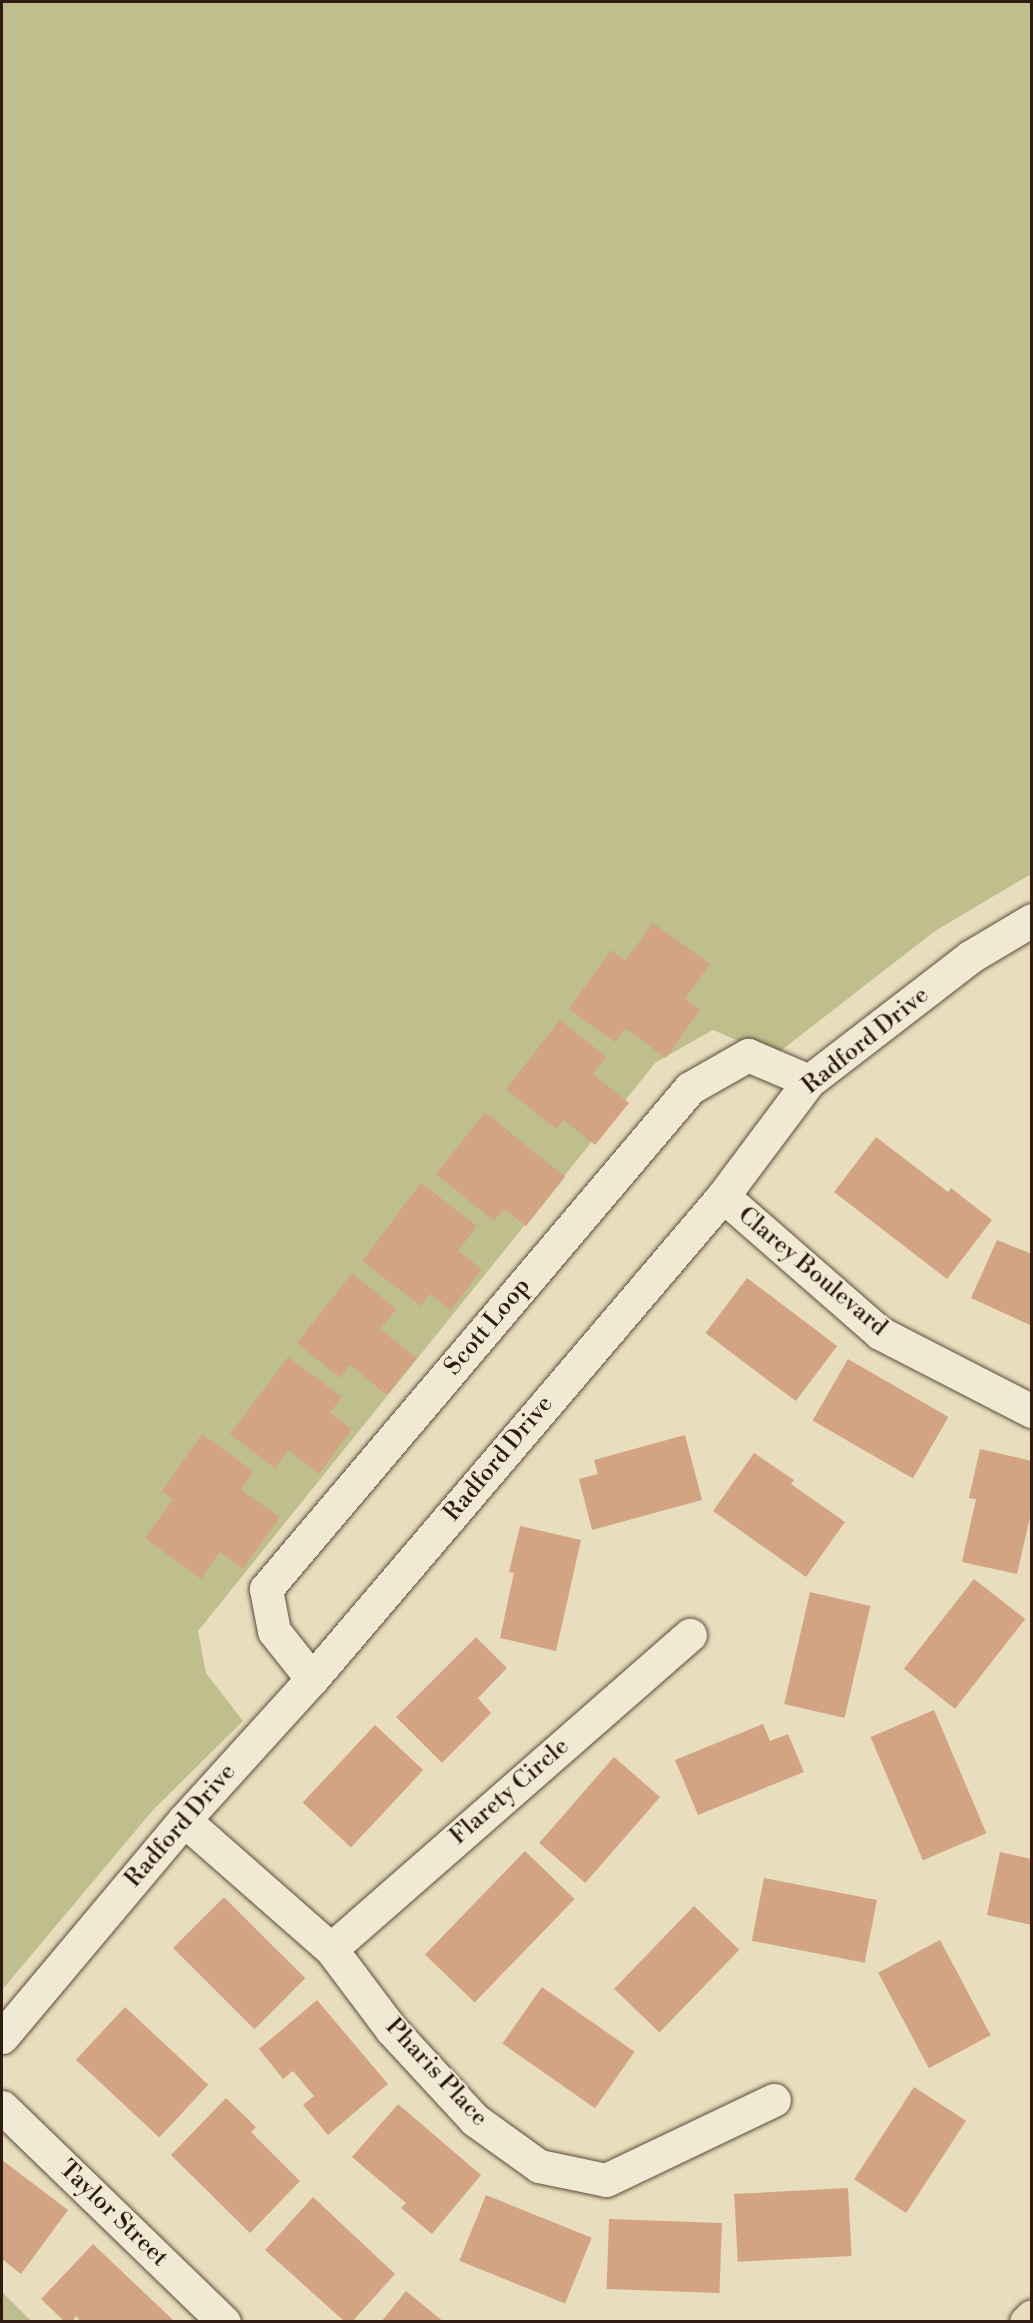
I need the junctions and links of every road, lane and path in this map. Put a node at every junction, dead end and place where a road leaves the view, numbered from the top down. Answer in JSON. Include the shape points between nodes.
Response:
{"nodes":[{"id":1,"x":1032,"y":920,"type":"edge"},
{"id":2,"x":809,"y":1081,"type":"junction"},
{"id":3,"x":723,"y":1196,"type":"junction"},
{"id":4,"x":1032,"y":1411,"type":"edge"},
{"id":5,"x":690,"y":1635,"type":"dead end"},
{"id":6,"x":312,"y":1679,"type":"junction"},
{"id":7,"x":184,"y":1821,"type":"junction"},
{"id":8,"x":331,"y":1948,"type":"junction"},
{"id":9,"x":2,"y":2037,"type":"edge"},
{"id":10,"x":774,"y":2100,"type":"dead end"},
{"id":11,"x":2,"y":2107,"type":"edge"},
{"id":12,"x":1032,"y":2316,"type":"edge"},
{"id":13,"x":224,"y":2322,"type":"edge"},
{"id":14,"x":1026,"y":2322,"type":"edge"}],
"edges":[{"from":1,"to":2,"type":"street","name":"Radford Drive","via":[[970,957]]},
{"from":2,"to":3,"type":"street","name":"Radford Drive"},
{"from":2,"to":6,"type":"street","name":"Scott Loop","via":[[748,1055],[690,1088],[266,1589],[274,1631]]},
{"from":3,"to":4,"type":"street","name":"Clarey Boulevard","via":[[880,1333]]},
{"from":3,"to":6,"type":"street","name":"Radford Drive"},
{"from":5,"to":8,"type":"street","name":"Flarety Circle"},
{"from":6,"to":7,"type":"street","name":"Radford Drive"},
{"from":7,"to":8,"type":"street","name":"Pharis Place"},
{"from":7,"to":9,"type":"street","name":"Radford Drive"},
{"from":8,"to":10,"type":"street","name":"Pharis Place","via":[[391,2029],[474,2120],[539,2166],[606,2180]]},
{"from":11,"to":13,"type":"street","name":"Taylor Street"},
{"from":12,"to":14,"type":"main road"}]}
